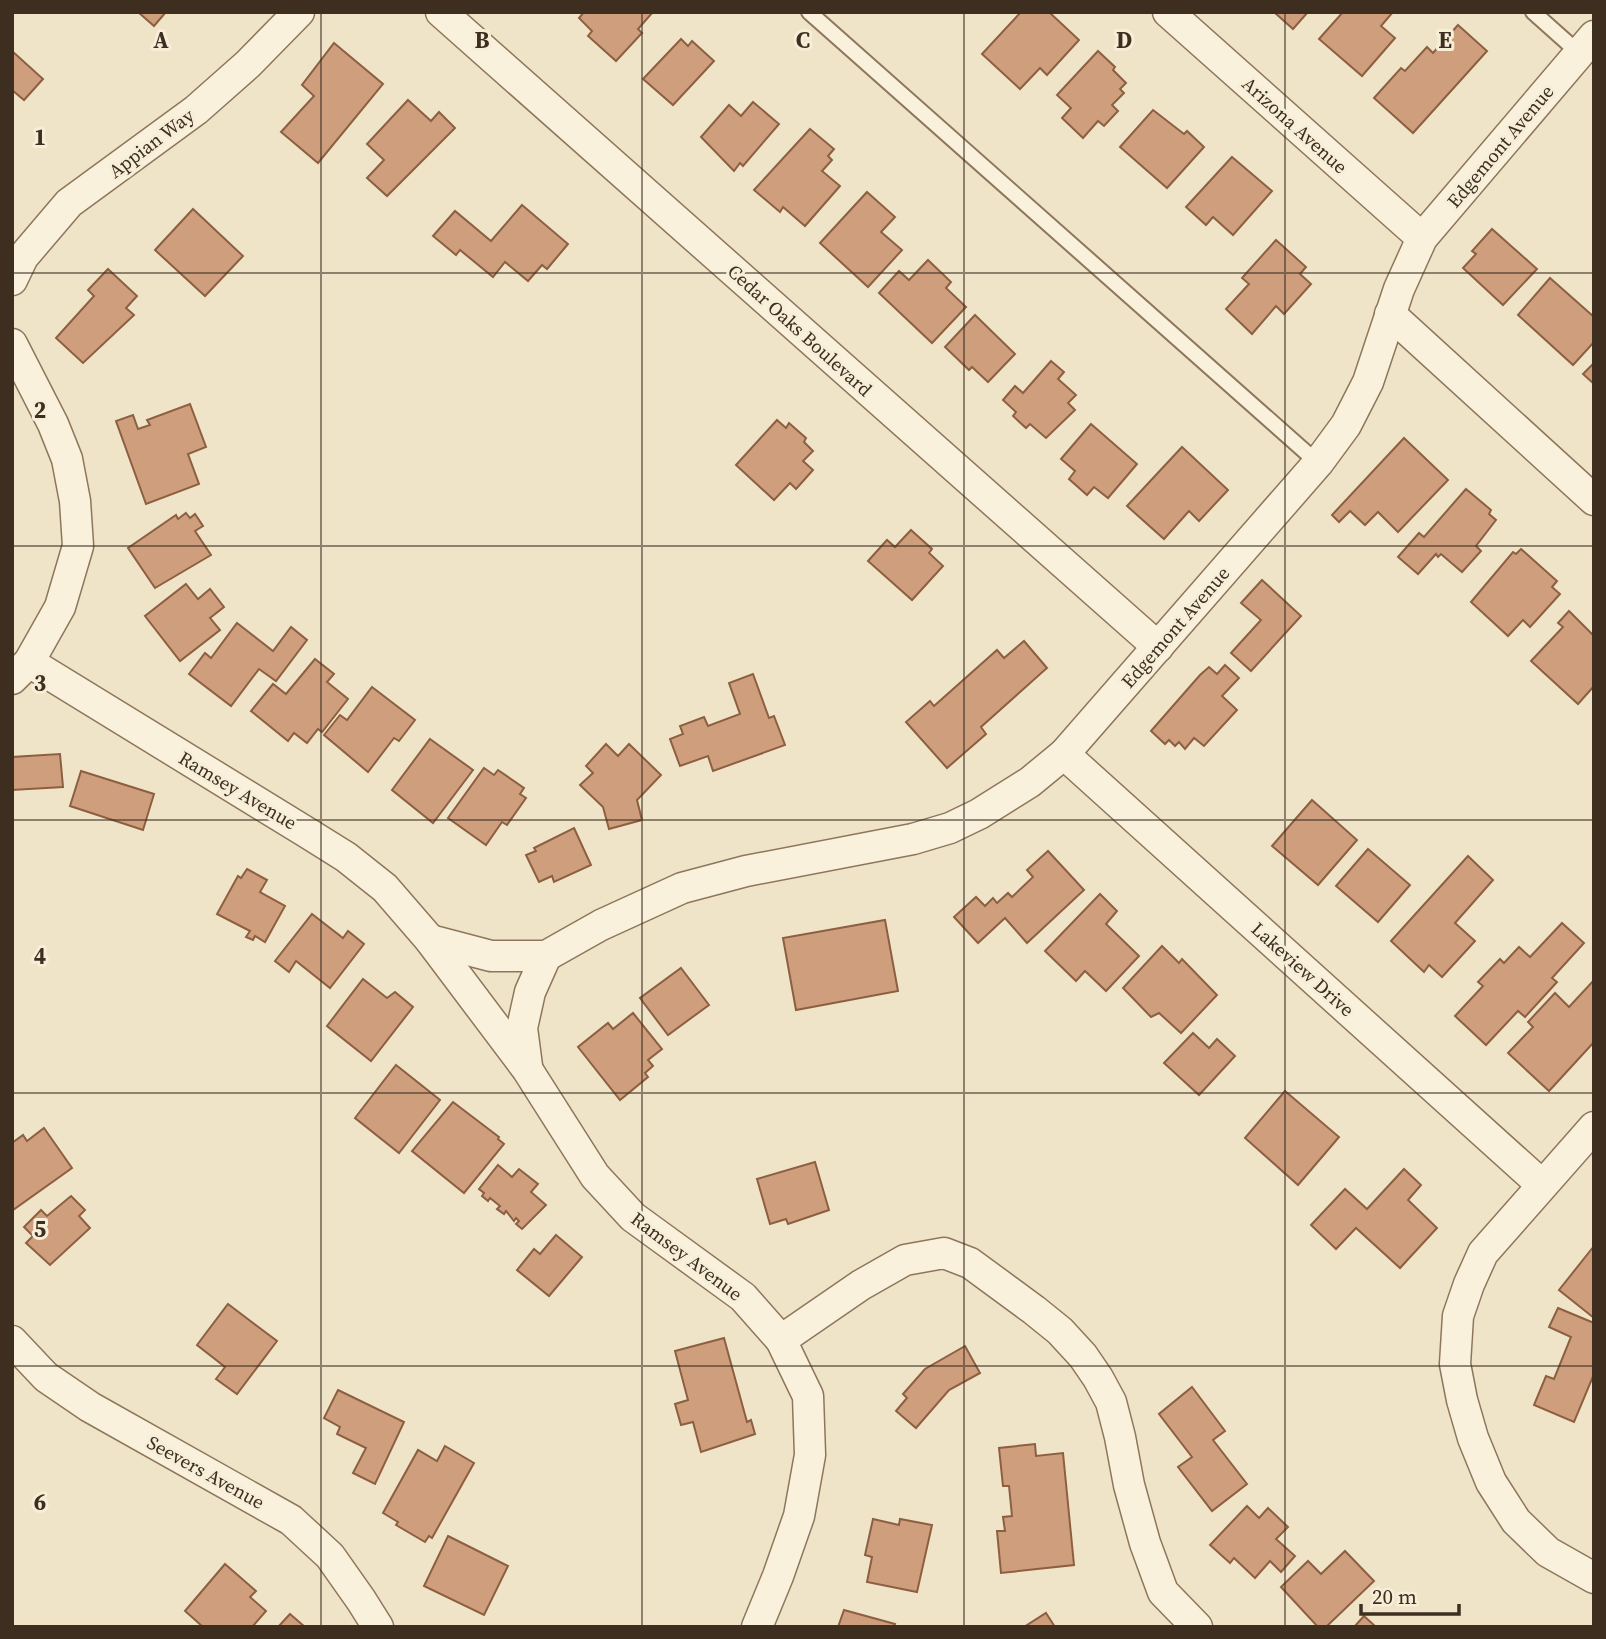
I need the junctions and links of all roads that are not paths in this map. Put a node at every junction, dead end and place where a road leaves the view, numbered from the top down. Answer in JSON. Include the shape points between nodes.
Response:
{"nodes":[{"id":1,"x":299,"y":12,"type":"edge"},
{"id":2,"x":441,"y":12,"type":"edge"},
{"id":3,"x":809,"y":12,"type":"edge"},
{"id":4,"x":1168,"y":12,"type":"edge"},
{"id":5,"x":1533,"y":12,"type":"edge"},
{"id":6,"x":1586,"y":44,"type":"edge"},
{"id":7,"x":1422,"y":238,"type":"junction"},
{"id":8,"x":12,"y":280,"type":"edge"},
{"id":9,"x":1390,"y":314,"type":"junction"},
{"id":10,"x":12,"y":344,"type":"edge"},
{"id":11,"x":1318,"y":463,"type":"junction"},
{"id":12,"x":1594,"y":500,"type":"edge"},
{"id":13,"x":1158,"y":647,"type":"junction"},
{"id":14,"x":21,"y":671,"type":"edge"},
{"id":15,"x":1063,"y":754,"type":"junction"},
{"id":16,"x":430,"y":940,"type":"junction"},
{"id":17,"x":546,"y":956,"type":"junction"},
{"id":18,"x":527,"y":1069,"type":"junction"},
{"id":19,"x":1594,"y":1127,"type":"edge"},
{"id":20,"x":1542,"y":1185,"type":"junction"},
{"id":21,"x":781,"y":1340,"type":"junction"},
{"id":22,"x":12,"y":1341,"type":"edge"},
{"id":23,"x":1594,"y":1578,"type":"edge"},
{"id":24,"x":378,"y":1627,"type":"edge"},
{"id":25,"x":757,"y":1627,"type":"edge"},
{"id":26,"x":1197,"y":1627,"type":"edge"}],
"edges":[{"from":1,"to":8,"type":"street","name":"Appian Way","via":[[196,110],[69,203],[23,257]]},
{"from":2,"to":13,"type":"street","name":"Cedar Oaks Boulevard"},
{"from":3,"to":11,"type":"lane"},
{"from":4,"to":7,"type":"street","name":"Arizona Avenue"},
{"from":5,"to":6,"type":"lane"},
{"from":6,"to":7,"type":"street","name":"Edgemont Avenue"},
{"from":7,"to":9,"type":"street","name":"Edgemont Avenue"},
{"from":9,"to":11,"type":"street","name":"Edgemont Avenue","via":[[1368,382],[1346,425]]},
{"from":9,"to":12,"type":"street"},
{"from":10,"to":14,"type":"street","via":[[67,459],[78,546],[60,607]]},
{"from":11,"to":13,"type":"street","name":"Edgemont Avenue"},
{"from":13,"to":15,"type":"street","name":"Edgemont Avenue"},
{"from":14,"to":16,"type":"street","name":"Ramsey Avenue","via":[[346,857],[385,888]]},
{"from":15,"to":17,"type":"street","name":"Edgemont Avenue","via":[[1030,782],[950,828],[682,888]]},
{"from":15,"to":20,"type":"street","name":"Lakeview Drive"},
{"from":16,"to":17,"type":"street","name":"Edgemont Avenue","via":[[491,956]]},
{"from":16,"to":18,"type":"street","name":"Ramsey Avenue"},
{"from":17,"to":18,"type":"street","via":[[530,992],[522,1028]]},
{"from":18,"to":21,"type":"street","name":"Ramsey Avenue","via":[[595,1176],[633,1217],[743,1297]]},
{"from":19,"to":20,"type":"street"},
{"from":20,"to":23,"type":"street","via":[[1483,1252],[1458,1315],[1455,1364],[1473,1438],[1491,1482],[1516,1521],[1548,1552]]},
{"from":21,"to":25,"type":"street","name":"Ramsey Avenue","via":[[808,1396],[810,1455],[799,1516]]},
{"from":21,"to":26,"type":"street","via":[[905,1260],[944,1253],[970,1263],[1060,1331],[1098,1378],[1111,1402],[1129,1485],[1163,1592]]},
{"from":22,"to":24,"type":"street","name":"Seevers Avenue","via":[[46,1377],[90,1407],[291,1520],[330,1556]]}]}
